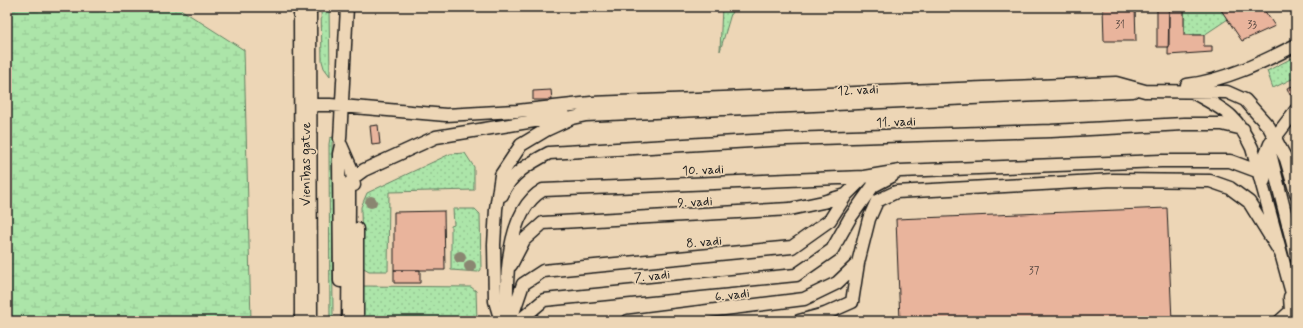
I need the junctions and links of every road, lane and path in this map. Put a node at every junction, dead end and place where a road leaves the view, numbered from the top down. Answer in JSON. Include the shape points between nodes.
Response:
{"nodes":[{"id":1,"x":305,"y":7,"type":"edge"},
{"id":2,"x":347,"y":7,"type":"edge"},
{"id":3,"x":1296,"y":45,"type":"edge"},
{"id":4,"x":1146,"y":91,"type":"junction"},
{"id":5,"x":1192,"y":92,"type":"junction"},
{"id":6,"x":305,"y":105,"type":"junction"},
{"id":7,"x":340,"y":106,"type":"junction"},
{"id":8,"x":1296,"y":110,"type":"edge"},
{"id":9,"x":572,"y":118,"type":"junction"},
{"id":10,"x":1243,"y":129,"type":"junction"},
{"id":11,"x":340,"y":140,"type":"dead end"},
{"id":12,"x":1272,"y":140,"type":"junction"},
{"id":13,"x":900,"y":171,"type":"junction"},
{"id":14,"x":1257,"y":171,"type":"junction"},
{"id":15,"x":864,"y":177,"type":"junction"},
{"id":16,"x":353,"y":178,"type":"junction"},
{"id":17,"x":1264,"y":190,"type":"junction"},
{"id":18,"x":1296,"y":193,"type":"edge"},
{"id":19,"x":846,"y":195,"type":"junction"},
{"id":20,"x":496,"y":209,"type":"junction"},
{"id":21,"x":1280,"y":252,"type":"junction"},
{"id":22,"x":1296,"y":256,"type":"edge"},
{"id":23,"x":858,"y":263,"type":"junction"},
{"id":24,"x":509,"y":270,"type":"junction"},
{"id":25,"x":495,"y":301,"type":"junction"},
{"id":26,"x":1294,"y":316,"type":"edge"},
{"id":27,"x":306,"y":321,"type":"edge"},
{"id":28,"x":340,"y":321,"type":"edge"},
{"id":29,"x":348,"y":321,"type":"edge"},
{"id":30,"x":357,"y":321,"type":"edge"},
{"id":31,"x":493,"y":321,"type":"edge"},
{"id":32,"x":501,"y":321,"type":"edge"},
{"id":33,"x":509,"y":321,"type":"edge"},
{"id":34,"x":519,"y":321,"type":"edge"},
{"id":35,"x":628,"y":321,"type":"edge"},
{"id":36,"x":799,"y":321,"type":"edge"},
{"id":37,"x":1280,"y":321,"type":"edge"}],
"edges":[{"from":1,"to":6,"type":"main road","name":"Vienības gatve"},
{"from":2,"to":7,"type":"lane"},
{"from":3,"to":4,"type":"lane","via":[[1262,63],[1210,82]]},
{"from":4,"to":5,"type":"lane"},
{"from":4,"to":7,"type":"lane","via":[[1116,83],[591,103],[446,115]]},
{"from":4,"to":9,"type":"lane","name":"12. vadi","via":[[586,115]]},
{"from":5,"to":10,"type":"lane","via":[[1228,112]]},
{"from":5,"to":12,"type":"lane","via":[[1227,92],[1244,100],[1269,127]]},
{"from":6,"to":7,"type":"lane"},
{"from":6,"to":27,"type":"main road","name":"Vienības gatve"},
{"from":7,"to":11,"type":"lane"},
{"from":8,"to":12,"type":"lane"},
{"from":9,"to":16,"type":"lane","via":[[566,116],[436,137],[364,170]]},
{"from":9,"to":20,"type":"lane","via":[[521,145],[502,175]]},
{"from":10,"to":14,"type":"lane","via":[[1252,148]]},
{"from":10,"to":20,"type":"lane","name":"11. vadi","via":[[1222,124],[1184,124],[1043,131],[786,138],[549,153],[528,164],[506,185]]},
{"from":12,"to":17,"type":"lane","via":[[1264,159]]},
{"from":12,"to":18,"type":"lane","via":[[1286,159]]},
{"from":12,"to":22,"type":"lane","via":[[1270,153]]},
{"from":13,"to":14,"type":"lane","name":"10. vadi","via":[[1161,160],[1230,161]]},
{"from":13,"to":15,"type":"lane","name":"10. vadi"},
{"from":13,"to":34,"type":"lane","name":"7. vadi","via":[[873,186],[850,218],[832,250],[796,275],[544,300]]},
{"from":14,"to":17,"type":"lane"},
{"from":15,"to":19,"type":"lane","name":"8. vadi"},
{"from":15,"to":24,"type":"lane","name":"10. vadi","via":[[543,190],[533,196],[519,216],[510,246]]},
{"from":16,"to":28,"type":"lane","via":[[341,145]]},
{"from":16,"to":29,"type":"lane","via":[[349,184]]},
{"from":16,"to":30,"type":"lane","via":[[357,199]]},
{"from":17,"to":21,"type":"lane"},
{"from":19,"to":24,"type":"lane","name":"9. vadi","via":[[790,210],[543,223],[524,240]]},
{"from":19,"to":33,"type":"lane","name":"8. vadi","via":[[830,220],[792,247],[543,271],[523,284]]},
{"from":20,"to":25,"type":"lane"},
{"from":21,"to":23,"type":"lane","via":[[1249,202],[1230,188],[1210,181],[1113,180],[896,192],[877,201],[869,219]]},
{"from":21,"to":26,"type":"lane"},
{"from":23,"to":35,"type":"lane","name":"6. vadi","via":[[837,283],[804,299]]},
{"from":23,"to":36,"type":"lane","via":[[852,302],[825,314]]},
{"from":24,"to":33,"type":"lane"},
{"from":25,"to":31,"type":"lane"},
{"from":25,"to":32,"type":"lane"},
{"from":26,"to":37,"type":"lane"}]}
